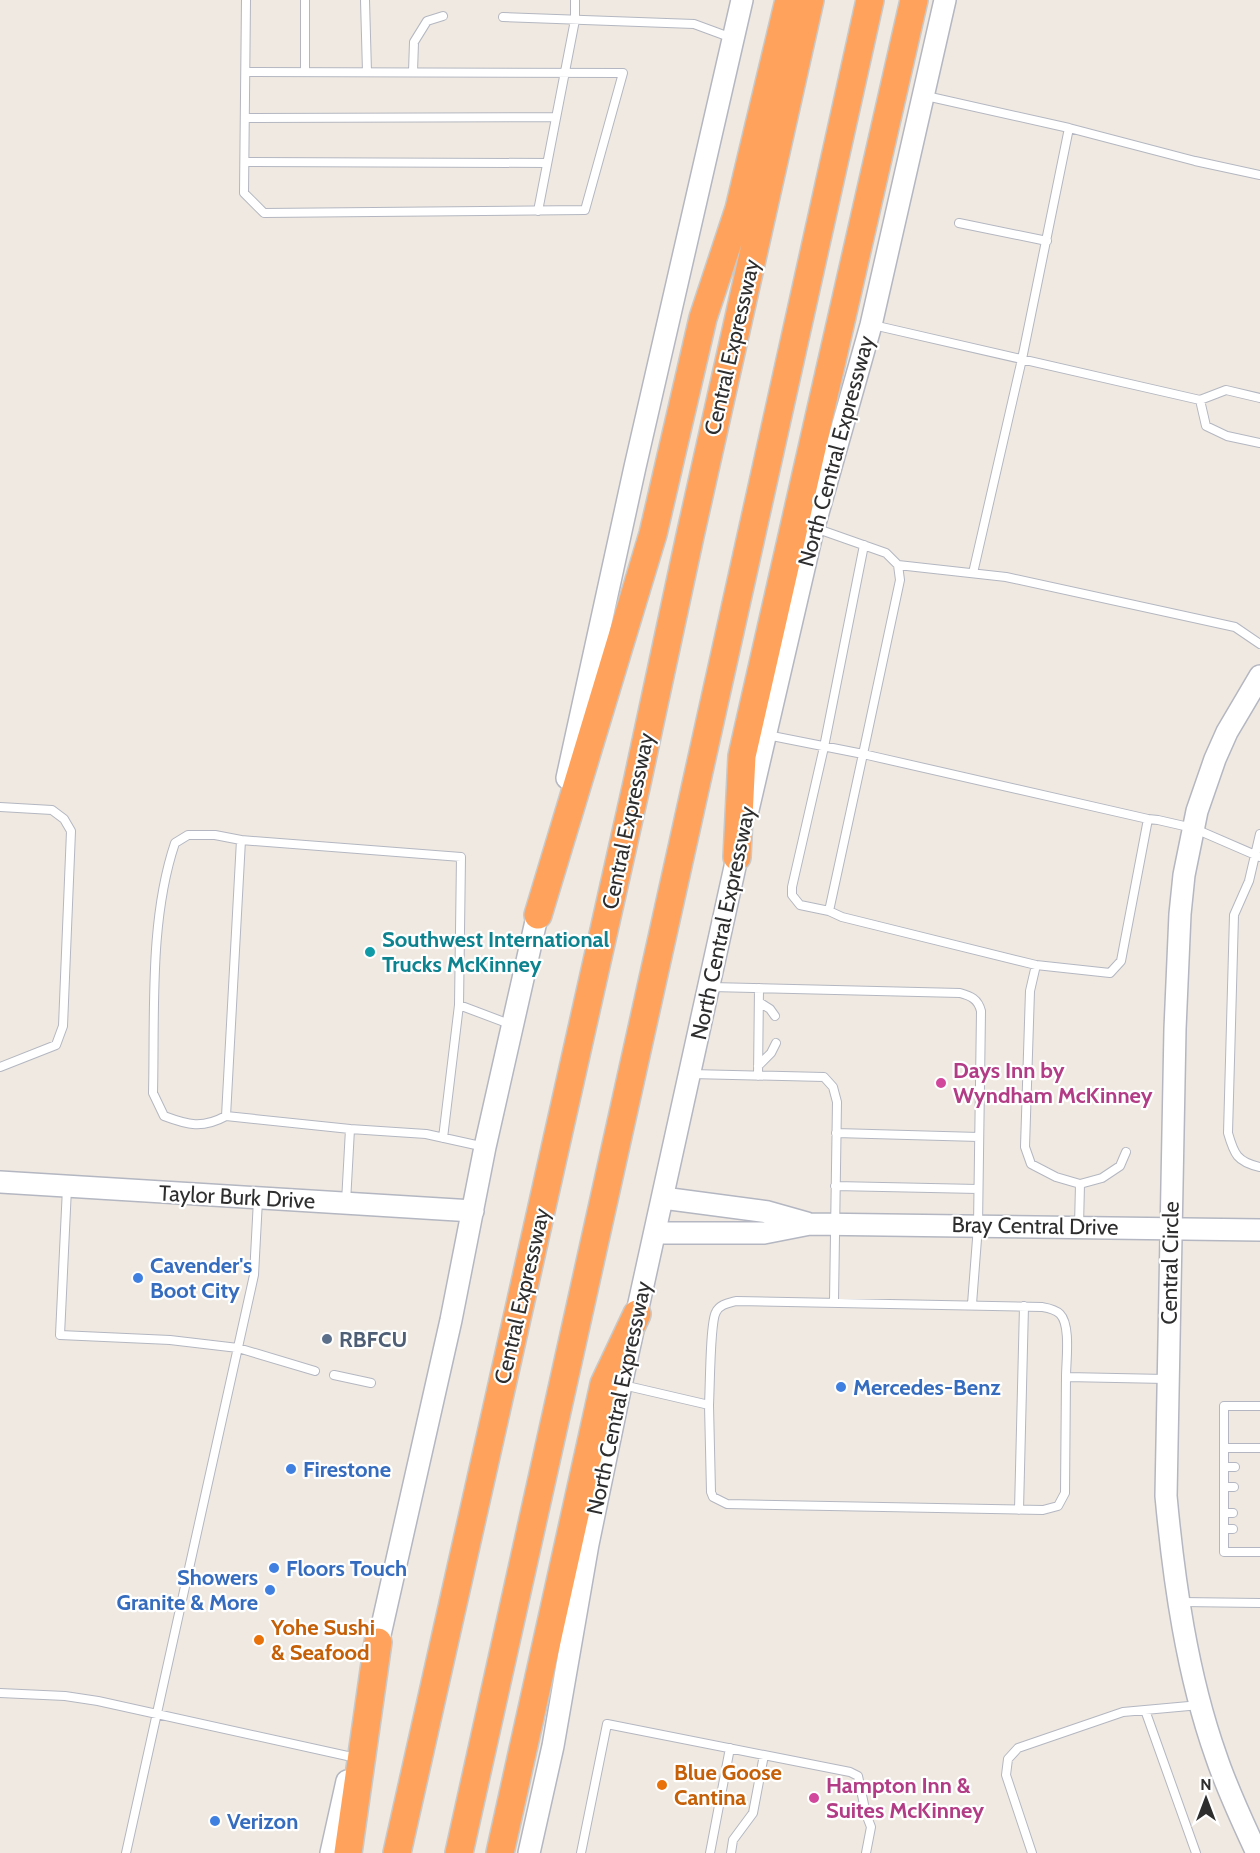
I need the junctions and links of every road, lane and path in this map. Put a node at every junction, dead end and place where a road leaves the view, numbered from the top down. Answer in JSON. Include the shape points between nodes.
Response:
{"nodes":[{"id":1,"x":246,"y":0,"type":"edge"},
{"id":2,"x":305,"y":0,"type":"edge"},
{"id":3,"x":365,"y":0,"type":"edge"},
{"id":4,"x":575,"y":0,"type":"edge"},
{"id":5,"x":742,"y":0,"type":"edge"},
{"id":6,"x":789,"y":0,"type":"edge"},
{"id":7,"x":810,"y":0,"type":"edge"},
{"id":8,"x":870,"y":0,"type":"edge"},
{"id":9,"x":914,"y":0,"type":"edge"},
{"id":10,"x":945,"y":0,"type":"edge"},
{"id":11,"x":443,"y":16,"type":"dead end"},
{"id":12,"x":503,"y":17,"type":"dead end"},
{"id":13,"x":575,"y":20,"type":"junction"},
{"id":14,"x":734,"y":38,"type":"junction"},
{"id":15,"x":246,"y":72,"type":"junction"},
{"id":16,"x":304,"y":72,"type":"junction"},
{"id":17,"x":367,"y":72,"type":"junction"},
{"id":18,"x":413,"y":72,"type":"junction"},
{"id":19,"x":564,"y":72,"type":"junction"},
{"id":20,"x":924,"y":96,"type":"junction"},
{"id":21,"x":555,"y":117,"type":"junction"},
{"id":22,"x":246,"y":118,"type":"junction"},
{"id":23,"x":1070,"y":128,"type":"junction"},
{"id":24,"x":245,"y":162,"type":"junction"},
{"id":25,"x":547,"y":163,"type":"junction"},
{"id":26,"x":1260,"y":175,"type":"edge"},
{"id":27,"x":538,"y":211,"type":"junction"},
{"id":28,"x":959,"y":223,"type":"dead end"},
{"id":29,"x":1047,"y":241,"type":"junction"},
{"id":30,"x":871,"y":325,"type":"junction"},
{"id":31,"x":1022,"y":359,"type":"junction"},
{"id":32,"x":1260,"y":398,"type":"edge"},
{"id":33,"x":1200,"y":400,"type":"junction"},
{"id":34,"x":1260,"y":443,"type":"edge"},
{"id":35,"x":814,"y":527,"type":"junction"},
{"id":36,"x":864,"y":545,"type":"junction"},
{"id":37,"x":898,"y":565,"type":"junction"},
{"id":38,"x":973,"y":573,"type":"junction"},
{"id":39,"x":1260,"y":644,"type":"edge"},
{"id":40,"x":1260,"y":676,"type":"edge"},
{"id":41,"x":765,"y":735,"type":"junction"},
{"id":42,"x":824,"y":747,"type":"junction"},
{"id":43,"x":863,"y":754,"type":"junction"},
{"id":44,"x":0,"y":807,"type":"edge"},
{"id":45,"x":1148,"y":819,"type":"junction"},
{"id":46,"x":1193,"y":828,"type":"junction"},
{"id":47,"x":1260,"y":834,"type":"edge"},
{"id":48,"x":241,"y":840,"type":"junction"},
{"id":49,"x":1258,"y":855,"type":"edge"},
{"id":50,"x":737,"y":857,"type":"junction"},
{"id":51,"x":829,"y":911,"type":"junction"},
{"id":52,"x":538,"y":915,"type":"junction"},
{"id":53,"x":1036,"y":965,"type":"junction"},
{"id":54,"x":710,"y":987,"type":"junction"},
{"id":55,"x":759,"y":988,"type":"junction"},
{"id":56,"x":759,"y":1002,"type":"junction"},
{"id":57,"x":459,"y":1005,"type":"junction"},
{"id":58,"x":775,"y":1016,"type":"dead end"},
{"id":59,"x":514,"y":1025,"type":"junction"},
{"id":60,"x":776,"y":1043,"type":"dead end"},
{"id":61,"x":758,"y":1065,"type":"junction"},
{"id":62,"x":0,"y":1067,"type":"edge"},
{"id":63,"x":690,"y":1074,"type":"junction"},
{"id":64,"x":758,"y":1076,"type":"junction"},
{"id":65,"x":226,"y":1116,"type":"junction"},
{"id":66,"x":350,"y":1129,"type":"junction"},
{"id":67,"x":836,"y":1133,"type":"junction"},
{"id":68,"x":979,"y":1137,"type":"junction"},
{"id":69,"x":443,"y":1138,"type":"junction"},
{"id":70,"x":485,"y":1147,"type":"junction"},
{"id":71,"x":1126,"y":1152,"type":"dead end"},
{"id":72,"x":1260,"y":1167,"type":"edge"},
{"id":73,"x":0,"y":1182,"type":"edge"},
{"id":74,"x":1080,"y":1184,"type":"junction"},
{"id":75,"x":67,"y":1186,"type":"junction"},
{"id":76,"x":835,"y":1186,"type":"junction"},
{"id":77,"x":978,"y":1189,"type":"junction"},
{"id":78,"x":258,"y":1198,"type":"junction"},
{"id":79,"x":663,"y":1198,"type":"junction"},
{"id":80,"x":346,"y":1203,"type":"junction"},
{"id":81,"x":473,"y":1211,"type":"junction"},
{"id":82,"x":810,"y":1224,"type":"junction"},
{"id":83,"x":834,"y":1224,"type":"junction"},
{"id":84,"x":978,"y":1226,"type":"junction"},
{"id":85,"x":1079,"y":1227,"type":"junction"},
{"id":86,"x":1170,"y":1228,"type":"junction"},
{"id":87,"x":1260,"y":1230,"type":"edge"},
{"id":88,"x":655,"y":1233,"type":"junction"},
{"id":89,"x":834,"y":1301,"type":"junction"},
{"id":90,"x":972,"y":1304,"type":"junction"},
{"id":91,"x":1024,"y":1306,"type":"junction"},
{"id":92,"x":637,"y":1314,"type":"junction"},
{"id":93,"x":238,"y":1348,"type":"junction"},
{"id":94,"x":315,"y":1371,"type":"dead end"},
{"id":95,"x":334,"y":1375,"type":"dead end"},
{"id":96,"x":1066,"y":1377,"type":"junction"},
{"id":97,"x":1167,"y":1379,"type":"junction"},
{"id":98,"x":371,"y":1383,"type":"dead end"},
{"id":99,"x":621,"y":1385,"type":"junction"},
{"id":100,"x":709,"y":1405,"type":"junction"},
{"id":101,"x":1260,"y":1406,"type":"edge"},
{"id":102,"x":1224,"y":1448,"type":"junction"},
{"id":103,"x":1260,"y":1448,"type":"edge"},
{"id":104,"x":1224,"y":1467,"type":"junction"},
{"id":105,"x":1235,"y":1467,"type":"dead end"},
{"id":106,"x":1224,"y":1487,"type":"junction"},
{"id":107,"x":1234,"y":1487,"type":"dead end"},
{"id":108,"x":1019,"y":1510,"type":"junction"},
{"id":109,"x":1224,"y":1513,"type":"junction"},
{"id":110,"x":1233,"y":1513,"type":"dead end"},
{"id":111,"x":1224,"y":1529,"type":"junction"},
{"id":112,"x":1233,"y":1529,"type":"dead end"},
{"id":113,"x":1260,"y":1552,"type":"edge"},
{"id":114,"x":1178,"y":1602,"type":"junction"},
{"id":115,"x":1260,"y":1603,"type":"edge"},
{"id":116,"x":378,"y":1642,"type":"junction"},
{"id":117,"x":0,"y":1693,"type":"edge"},
{"id":118,"x":1201,"y":1705,"type":"junction"},
{"id":119,"x":1145,"y":1710,"type":"junction"},
{"id":120,"x":156,"y":1714,"type":"junction"},
{"id":121,"x":730,"y":1748,"type":"junction"},
{"id":122,"x":764,"y":1755,"type":"junction"},
{"id":123,"x":352,"y":1757,"type":"junction"},
{"id":124,"x":1253,"y":1850,"type":"edge"},
{"id":125,"x":533,"y":1852,"type":"edge"},
{"id":126,"x":126,"y":1853,"type":"edge"},
{"id":127,"x":331,"y":1853,"type":"edge"},
{"id":128,"x":348,"y":1853,"type":"edge"},
{"id":129,"x":397,"y":1853,"type":"edge"},
{"id":130,"x":459,"y":1853,"type":"edge"},
{"id":131,"x":500,"y":1853,"type":"edge"},
{"id":132,"x":581,"y":1853,"type":"edge"},
{"id":133,"x":710,"y":1853,"type":"edge"},
{"id":134,"x":731,"y":1853,"type":"edge"},
{"id":135,"x":866,"y":1853,"type":"edge"},
{"id":136,"x":1032,"y":1853,"type":"edge"},
{"id":137,"x":1196,"y":1853,"type":"edge"}],
"edges":[{"from":1,"to":15,"type":"lane"},
{"from":2,"to":16,"type":"lane"},
{"from":3,"to":17,"type":"lane"},
{"from":4,"to":13,"type":"lane"},
{"from":5,"to":14,"type":"main road"},
{"from":6,"to":52,"type":"highway","via":[[739,208],[703,318],[653,534]]},
{"from":7,"to":129,"type":"highway","name":"Central Expressway"},
{"from":8,"to":130,"type":"highway"},
{"from":9,"to":50,"type":"highway","via":[[742,756]]},
{"from":10,"to":20,"type":"main road","name":"North Central Expressway"},
{"from":11,"to":18,"type":"lane","via":[[427,21],[414,42]]},
{"from":12,"to":13,"type":"lane"},
{"from":13,"to":14,"type":"lane","via":[[694,24]]},
{"from":13,"to":19,"type":"lane"},
{"from":14,"to":52,"type":"main road"},
{"from":15,"to":16,"type":"lane"},
{"from":15,"to":22,"type":"lane"},
{"from":16,"to":17,"type":"lane"},
{"from":17,"to":18,"type":"lane"},
{"from":18,"to":19,"type":"lane"},
{"from":19,"to":21,"type":"lane"},
{"from":19,"to":27,"type":"lane","via":[[623,73],[585,210]]},
{"from":20,"to":23,"type":"lane"},
{"from":20,"to":30,"type":"main road","name":"North Central Expressway"},
{"from":21,"to":22,"type":"lane"},
{"from":21,"to":25,"type":"lane"},
{"from":22,"to":24,"type":"lane"},
{"from":23,"to":26,"type":"lane"},
{"from":23,"to":29,"type":"lane"},
{"from":24,"to":25,"type":"lane"},
{"from":24,"to":27,"type":"lane","via":[[244,193],[264,213]]},
{"from":25,"to":27,"type":"lane"},
{"from":28,"to":29,"type":"lane"},
{"from":29,"to":31,"type":"lane"},
{"from":30,"to":31,"type":"lane"},
{"from":30,"to":35,"type":"main road","name":"North Central Expressway"},
{"from":31,"to":33,"type":"lane"},
{"from":31,"to":38,"type":"lane"},
{"from":32,"to":33,"type":"lane","via":[[1226,390]]},
{"from":33,"to":34,"type":"lane","via":[[1206,426],[1227,436]]},
{"from":35,"to":36,"type":"lane"},
{"from":35,"to":41,"type":"main road","name":"North Central Expressway"},
{"from":36,"to":37,"type":"lane","via":[[886,553]]},
{"from":36,"to":42,"type":"lane"},
{"from":37,"to":38,"type":"lane"},
{"from":37,"to":43,"type":"lane","via":[[900,580]]},
{"from":38,"to":39,"type":"lane","via":[[1235,627]]},
{"from":40,"to":46,"type":"main road","name":"Central Circle","via":[[1215,759]]},
{"from":41,"to":42,"type":"lane"},
{"from":41,"to":50,"type":"main road","name":"North Central Expressway"},
{"from":42,"to":43,"type":"lane"},
{"from":42,"to":51,"type":"lane","via":[[792,895],[800,905]]},
{"from":43,"to":45,"type":"lane"},
{"from":43,"to":51,"type":"lane"},
{"from":44,"to":62,"type":"lane","via":[[52,810],[71,831],[63,1026],[56,1045]]},
{"from":45,"to":46,"type":"lane"},
{"from":45,"to":53,"type":"lane","via":[[1121,961],[1110,973]]},
{"from":46,"to":49,"type":"lane"},
{"from":46,"to":86,"type":"main road","name":"Central Circle","via":[[1180,914]]},
{"from":47,"to":49,"type":"lane"},
{"from":48,"to":57,"type":"lane","via":[[461,857]]},
{"from":48,"to":65,"type":"lane"},
{"from":48,"to":65,"type":"lane","via":[[188,835],[175,843],[159,915],[153,1093],[164,1116],[187,1124],[212,1124]]},
{"from":49,"to":72,"type":"lane","via":[[1234,915],[1228,1133],[1241,1161]]},
{"from":50,"to":54,"type":"main road","name":"North Central Expressway"},
{"from":51,"to":53,"type":"lane"},
{"from":52,"to":59,"type":"main road"},
{"from":53,"to":74,"type":"lane","via":[[1030,991],[1025,1147],[1031,1164],[1056,1178]]},
{"from":54,"to":55,"type":"lane"},
{"from":54,"to":63,"type":"main road","name":"North Central Expressway"},
{"from":55,"to":56,"type":"lane"},
{"from":55,"to":68,"type":"lane","via":[[972,996],[981,1011]]},
{"from":56,"to":58,"type":"lane"},
{"from":56,"to":61,"type":"lane"},
{"from":57,"to":59,"type":"lane"},
{"from":57,"to":69,"type":"lane"},
{"from":59,"to":70,"type":"main road"},
{"from":60,"to":61,"type":"lane"},
{"from":61,"to":64,"type":"lane"},
{"from":63,"to":64,"type":"lane"},
{"from":63,"to":79,"type":"main road","name":"North Central Expressway"},
{"from":64,"to":67,"type":"lane","via":[[824,1077],[833,1087],[837,1102]]},
{"from":65,"to":66,"type":"lane"},
{"from":66,"to":69,"type":"lane"},
{"from":66,"to":80,"type":"lane"},
{"from":67,"to":68,"type":"lane"},
{"from":67,"to":76,"type":"lane"},
{"from":68,"to":77,"type":"lane"},
{"from":69,"to":70,"type":"lane"},
{"from":70,"to":81,"type":"main road"},
{"from":71,"to":74,"type":"lane","via":[[1120,1166],[1102,1178]]},
{"from":73,"to":75,"type":"main road","name":"Taylor Burk Drive"},
{"from":74,"to":85,"type":"lane"},
{"from":75,"to":78,"type":"main road","name":"Taylor Burk Drive"},
{"from":75,"to":93,"type":"lane","via":[[60,1335],[170,1340]]},
{"from":76,"to":77,"type":"lane"},
{"from":76,"to":83,"type":"lane"},
{"from":77,"to":84,"type":"lane"},
{"from":78,"to":80,"type":"main road","name":"Taylor Burk Drive"},
{"from":78,"to":93,"type":"lane","via":[[254,1275]]},
{"from":79,"to":82,"type":"main road","name":"Bray Central Drive","via":[[768,1212]]},
{"from":79,"to":88,"type":"main road","name":"North Central Expressway"},
{"from":80,"to":81,"type":"main road","name":"Taylor Burk Drive"},
{"from":81,"to":116,"type":"main road"},
{"from":82,"to":83,"type":"main road","name":"Bray Central Drive"},
{"from":82,"to":88,"type":"main road","name":"Bray Central Drive","via":[[764,1233]]},
{"from":83,"to":84,"type":"main road","name":"Bray Central Drive"},
{"from":83,"to":89,"type":"lane"},
{"from":84,"to":85,"type":"main road","name":"Bray Central Drive"},
{"from":84,"to":90,"type":"lane"},
{"from":85,"to":86,"type":"main road","name":"Bray Central Drive"},
{"from":86,"to":87,"type":"main road","name":"Bray Central Drive"},
{"from":86,"to":97,"type":"main road","name":"Central Circle"},
{"from":88,"to":92,"type":"main road","name":"North Central Expressway"},
{"from":89,"to":90,"type":"lane"},
{"from":89,"to":100,"type":"lane","via":[[736,1300],[723,1305],[716,1312],[713,1325]]},
{"from":90,"to":91,"type":"lane"},
{"from":91,"to":96,"type":"lane","via":[[1054,1310],[1062,1315],[1066,1327]]},
{"from":91,"to":108,"type":"lane"},
{"from":92,"to":99,"type":"main road","name":"North Central Expressway"},
{"from":92,"to":131,"type":"highway","via":[[604,1384]]},
{"from":93,"to":94,"type":"lane"},
{"from":93,"to":120,"type":"lane"},
{"from":95,"to":98,"type":"lane"},
{"from":96,"to":97,"type":"lane"},
{"from":96,"to":108,"type":"lane","via":[[1065,1493],[1058,1506],[1051,1509]]},
{"from":97,"to":114,"type":"main road","name":"Central Circle","via":[[1166,1496]]},
{"from":99,"to":100,"type":"lane"},
{"from":99,"to":125,"type":"main road","name":"North Central Expressway"},
{"from":100,"to":108,"type":"lane","via":[[711,1492],[727,1504]]},
{"from":101,"to":102,"type":"lane","via":[[1224,1406]]},
{"from":102,"to":103,"type":"lane"},
{"from":102,"to":104,"type":"lane"},
{"from":104,"to":105,"type":"lane"},
{"from":104,"to":106,"type":"lane"},
{"from":106,"to":107,"type":"lane"},
{"from":106,"to":109,"type":"lane"},
{"from":109,"to":110,"type":"lane"},
{"from":109,"to":111,"type":"lane"},
{"from":111,"to":112,"type":"lane"},
{"from":111,"to":113,"type":"lane","via":[[1224,1552]]},
{"from":114,"to":115,"type":"lane"},
{"from":114,"to":118,"type":"main road","name":"Central Circle"},
{"from":116,"to":123,"type":"main road"},
{"from":116,"to":128,"type":"highway"},
{"from":117,"to":120,"type":"lane","via":[[65,1696]]},
{"from":118,"to":119,"type":"lane"},
{"from":118,"to":124,"type":"main road","name":"Central Circle","via":[[1216,1756]]},
{"from":119,"to":136,"type":"lane","via":[[1122,1712],[1018,1748],[1008,1759],[1006,1775]]},
{"from":119,"to":137,"type":"lane"},
{"from":120,"to":123,"type":"lane"},
{"from":120,"to":126,"type":"lane"},
{"from":121,"to":122,"type":"lane"},
{"from":121,"to":132,"type":"lane","via":[[607,1724]]},
{"from":121,"to":133,"type":"lane"},
{"from":122,"to":134,"type":"lane","via":[[753,1813],[733,1840]]},
{"from":122,"to":135,"type":"lane","via":[[858,1776],[871,1827]]},
{"from":123,"to":127,"type":"main road"}]}
